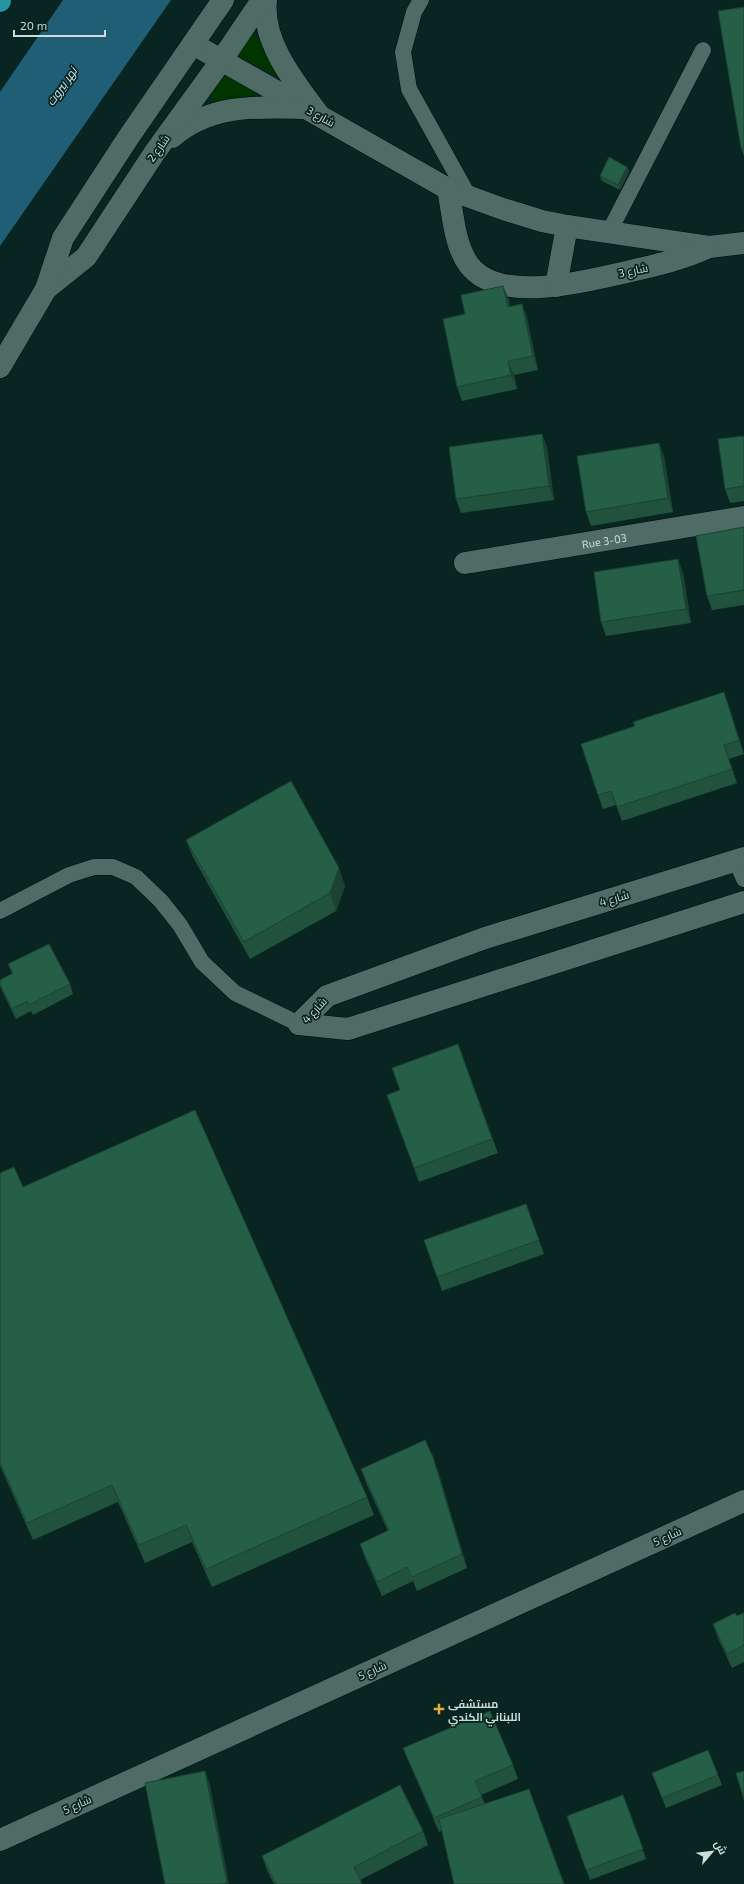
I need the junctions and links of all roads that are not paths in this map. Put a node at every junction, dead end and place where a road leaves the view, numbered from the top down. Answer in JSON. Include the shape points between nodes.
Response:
{"nodes":[{"id":1,"x":223,"y":0,"type":"edge"},
{"id":2,"x":262,"y":0,"type":"edge"},
{"id":3,"x":266,"y":0,"type":"edge"},
{"id":4,"x":421,"y":0,"type":"edge"},
{"id":5,"x":193,"y":44,"type":"junction"},
{"id":6,"x":704,"y":50,"type":"dead end"},
{"id":7,"x":221,"y":61,"type":"junction"},
{"id":8,"x":313,"y":112,"type":"junction"},
{"id":9,"x":155,"y":152,"type":"junction"},
{"id":10,"x":448,"y":189,"type":"junction"},
{"id":11,"x":469,"y":197,"type":"junction"},
{"id":12,"x":568,"y":226,"type":"junction"},
{"id":13,"x":609,"y":232,"type":"junction"},
{"id":14,"x":744,"y":243,"type":"edge"},
{"id":15,"x":709,"y":247,"type":"junction"},
{"id":16,"x":556,"y":286,"type":"junction"},
{"id":17,"x":46,"y":289,"type":"junction"},
{"id":18,"x":0,"y":367,"type":"edge"},
{"id":19,"x":744,"y":517,"type":"edge"},
{"id":20,"x":465,"y":563,"type":"dead end"},
{"id":21,"x":741,"y":866,"type":"edge"},
{"id":22,"x":744,"y":902,"type":"edge"},
{"id":23,"x":0,"y":911,"type":"edge"},
{"id":24,"x":299,"y":1024,"type":"junction"},
{"id":25,"x":744,"y":1501,"type":"edge"},
{"id":26,"x":0,"y":1840,"type":"edge"}],
"edges":[{"from":1,"to":5,"type":"street","name":"شارع 2"},
{"from":2,"to":7,"type":"street","name":"شارع 2"},
{"from":3,"to":8,"type":"street","via":[[270,36],[290,77]]},
{"from":4,"to":11,"type":"lane","via":[[414,12],[403,52],[409,89]]},
{"from":5,"to":7,"type":"street","name":"شارع 3"},
{"from":5,"to":17,"type":"street","name":"شارع 2","via":[[63,238]]},
{"from":6,"to":13,"type":"lane"},
{"from":7,"to":8,"type":"street","name":"شارع 3"},
{"from":7,"to":9,"type":"street","name":"شارع 2"},
{"from":8,"to":9,"type":"street","via":[[272,107],[239,109],[208,115],[182,129]]},
{"from":8,"to":10,"type":"street","name":"شارع 3"},
{"from":9,"to":17,"type":"street","name":"شارع 2","via":[[86,257]]},
{"from":10,"to":11,"type":"street","name":"شارع 3"},
{"from":10,"to":16,"type":"street","name":"شارع 3","via":[[460,251],[469,265],[481,276],[496,284]]},
{"from":11,"to":12,"type":"street","name":"شارع 3","via":[[542,221]]},
{"from":12,"to":13,"type":"street","name":"شارع 3"},
{"from":12,"to":16,"type":"street"},
{"from":13,"to":15,"type":"street","name":"شارع 3"},
{"from":14,"to":15,"type":"street","name":"شارع 3"},
{"from":15,"to":16,"type":"street","name":"شارع 3","via":[[669,263]]},
{"from":17,"to":18,"type":"street","name":"شارع 2"},
{"from":19,"to":20,"type":"street","name":"Rue 3-03"},
{"from":21,"to":24,"type":"street","name":"شارع 4","via":[[485,938],[326,996]]},
{"from":22,"to":24,"type":"street","name":"شارع 4","via":[[348,1029]]},
{"from":23,"to":24,"type":"lane","via":[[69,875],[94,867],[113,867],[136,877],[162,901],[202,962],[235,993]]},
{"from":25,"to":26,"type":"street","name":"شارع 5"}]}
